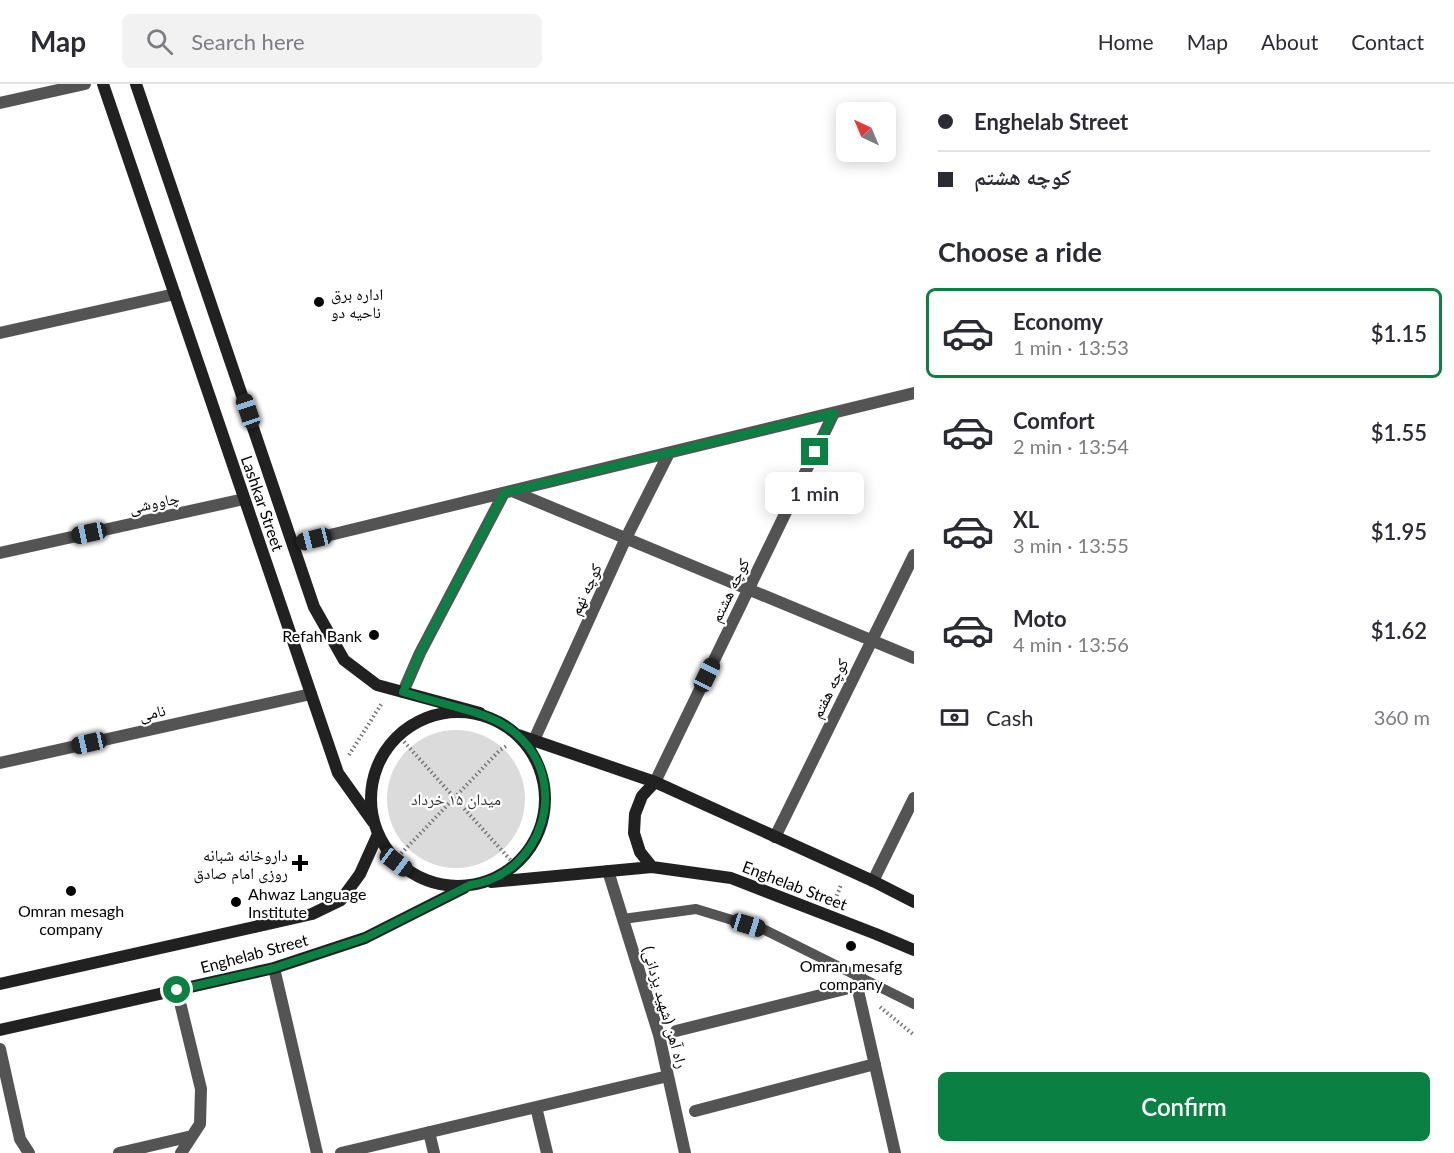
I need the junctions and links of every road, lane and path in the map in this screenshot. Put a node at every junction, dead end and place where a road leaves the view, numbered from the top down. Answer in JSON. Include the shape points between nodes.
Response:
{"nodes":[{"id":1,"x":85,"y":84,"type":"edge"},
{"id":2,"x":103,"y":84,"type":"edge"},
{"id":3,"x":136,"y":84,"type":"edge"},
{"id":4,"x":0,"y":103,"type":"edge"},
{"id":5,"x":175,"y":294,"type":"junction"},
{"id":6,"x":0,"y":333,"type":"edge"},
{"id":7,"x":914,"y":393,"type":"edge"},
{"id":8,"x":834,"y":413,"type":"junction"},
{"id":9,"x":669,"y":453,"type":"junction"},
{"id":10,"x":508,"y":492,"type":"junction"},
{"id":11,"x":244,"y":499,"type":"junction"},
{"id":12,"x":626,"y":538,"type":"junction"},
{"id":13,"x":293,"y":544,"type":"junction"},
{"id":14,"x":0,"y":552,"type":"edge"},
{"id":15,"x":914,"y":555,"type":"edge"},
{"id":16,"x":748,"y":589,"type":"junction"},
{"id":17,"x":871,"y":640,"type":"junction"},
{"id":18,"x":914,"y":658,"type":"edge"},
{"id":19,"x":397,"y":691,"type":"junction"},
{"id":20,"x":311,"y":694,"type":"junction"},
{"id":21,"x":480,"y":713,"type":"junction"},
{"id":22,"x":398,"y":735,"type":"junction"},
{"id":23,"x":515,"y":738,"type":"junction"},
{"id":24,"x":534,"y":740,"type":"junction"},
{"id":25,"x":0,"y":763,"type":"edge"},
{"id":26,"x":338,"y":773,"type":"junction"},
{"id":27,"x":655,"y":782,"type":"junction"},
{"id":28,"x":454,"y":798,"type":"junction"},
{"id":29,"x":914,"y":798,"type":"edge"},
{"id":30,"x":375,"y":828,"type":"junction"},
{"id":31,"x":775,"y":837,"type":"junction"},
{"id":32,"x":395,"y":860,"type":"junction"},
{"id":33,"x":515,"y":865,"type":"junction"},
{"id":34,"x":652,"y":867,"type":"junction"},
{"id":35,"x":608,"y":871,"type":"junction"},
{"id":36,"x":873,"y":881,"type":"junction"},
{"id":37,"x":475,"y":884,"type":"junction"},
{"id":38,"x":914,"y":902,"type":"edge"},
{"id":39,"x":623,"y":919,"type":"junction"},
{"id":40,"x":914,"y":950,"type":"edge"},
{"id":41,"x":274,"y":968,"type":"junction"},
{"id":42,"x":858,"y":981,"type":"junction"},
{"id":43,"x":0,"y":984,"type":"edge"},
{"id":44,"x":177,"y":990,"type":"junction"},
{"id":45,"x":914,"y":1004,"type":"edge"},
{"id":46,"x":0,"y":1030,"type":"edge"},
{"id":47,"x":676,"y":1031,"type":"dead end"},
{"id":48,"x":914,"y":1035,"type":"edge"},
{"id":49,"x":0,"y":1049,"type":"edge"},
{"id":50,"x":875,"y":1064,"type":"junction"},
{"id":51,"x":668,"y":1076,"type":"junction"},
{"id":52,"x":536,"y":1107,"type":"junction"},
{"id":53,"x":695,"y":1111,"type":"dead end"},
{"id":54,"x":429,"y":1132,"type":"junction"},
{"id":55,"x":192,"y":1136,"type":"junction"},
{"id":56,"x":29,"y":1153,"type":"edge"},
{"id":57,"x":119,"y":1153,"type":"edge"},
{"id":58,"x":181,"y":1153,"type":"edge"},
{"id":59,"x":317,"y":1153,"type":"edge"},
{"id":60,"x":341,"y":1153,"type":"edge"},
{"id":61,"x":434,"y":1153,"type":"edge"},
{"id":62,"x":547,"y":1153,"type":"edge"},
{"id":63,"x":685,"y":1153,"type":"edge"},
{"id":64,"x":896,"y":1153,"type":"edge"}],
"edges":[{"from":1,"to":4,"type":"street"},
{"from":2,"to":5,"type":"main road","name":"Lashkar Street"},
{"from":3,"to":13,"type":"main road","name":"Lashkar Street"},
{"from":5,"to":6,"type":"street"},
{"from":5,"to":11,"type":"main road","name":"Lashkar Street"},
{"from":7,"to":8,"type":"street"},
{"from":8,"to":9,"type":"street"},
{"from":8,"to":16,"type":"street","name":"کوچه هشتم"},
{"from":9,"to":10,"type":"street"},
{"from":9,"to":12,"type":"street","name":"کوچه نهم"},
{"from":10,"to":12,"type":"street"},
{"from":10,"to":13,"type":"street"},
{"from":10,"to":19,"type":"street"},
{"from":11,"to":14,"type":"street","name":"چاووشی"},
{"from":11,"to":20,"type":"main road","name":"Lashkar Street"},
{"from":12,"to":16,"type":"street"},
{"from":12,"to":24,"type":"street","name":"کوچه نهم"},
{"from":13,"to":19,"type":"main road","name":"Lashkar Street","via":[[314,607],[345,660],[377,685]]},
{"from":15,"to":17,"type":"street","name":"کوچه هفتم"},
{"from":16,"to":17,"type":"street"},
{"from":16,"to":27,"type":"street","name":"کوچه هشتم"},
{"from":17,"to":18,"type":"street"},
{"from":17,"to":31,"type":"street","name":"کوچه هفتم"},
{"from":19,"to":21,"type":"main road","name":"Lashkar Street"},
{"from":19,"to":26,"type":"path"},
{"from":20,"to":25,"type":"street","name":"نامی"},
{"from":20,"to":26,"type":"main road","name":"Lashkar Street"},
{"from":21,"to":22,"type":"main road","via":[[435,714],[413,723]]},
{"from":21,"to":23,"type":"main road","via":[[501,722]]},
{"from":22,"to":28,"type":"path"},
{"from":22,"to":30,"type":"main road","via":[[382,756],[373,777],[370,800]]},
{"from":23,"to":24,"type":"main road","name":"Enghelab Street"},
{"from":23,"to":28,"type":"path"},
{"from":23,"to":33,"type":"main road","via":[[534,754],[543,775],[546,798],[543,821],[534,842]]},
{"from":24,"to":27,"type":"main road","name":"Enghelab Street"},
{"from":26,"to":30,"type":"main road","name":"Lashkar Street"},
{"from":27,"to":31,"type":"main road","name":"Enghelab Street"},
{"from":27,"to":34,"type":"main road","via":[[642,796],[635,814],[634,833],[640,852]]},
{"from":28,"to":32,"type":"path"},
{"from":28,"to":33,"type":"path"},
{"from":29,"to":36,"type":"street"},
{"from":30,"to":32,"type":"main road","name":"Lashkar Street"},
{"from":30,"to":43,"type":"main road","name":"Enghelab Street","via":[[360,874],[341,900],[312,914]]},
{"from":31,"to":36,"type":"main road","name":"Enghelab Street"},
{"from":32,"to":37,"type":"main road","name":"Lashkar Street","via":[[414,876],[436,884]]},
{"from":33,"to":37,"type":"main road"},
{"from":34,"to":35,"type":"main road","name":"Enghelab Street"},
{"from":34,"to":40,"type":"main road","name":"Enghelab Street","via":[[731,878]]},
{"from":35,"to":37,"type":"main road","name":"Enghelab Street"},
{"from":35,"to":39,"type":"street","name":"راه آهن (شهید یزدانی)"},
{"from":36,"to":38,"type":"main road","name":"Enghelab Street"},
{"from":37,"to":41,"type":"main road","name":"Enghelab Street","via":[[365,938]]},
{"from":39,"to":42,"type":"lane","via":[[696,909],[765,930]]},
{"from":39,"to":51,"type":"street","name":"راه آهن (شهید یزدانی)"},
{"from":41,"to":44,"type":"main road","name":"Enghelab Street"},
{"from":41,"to":59,"type":"street"},
{"from":42,"to":45,"type":"lane"},
{"from":42,"to":47,"type":"street"},
{"from":42,"to":48,"type":"path"},
{"from":42,"to":50,"type":"street"},
{"from":44,"to":46,"type":"main road","name":"Enghelab Street"},
{"from":44,"to":55,"type":"street","via":[[201,1089],[200,1124]]},
{"from":49,"to":56,"type":"street","via":[[20,1139]]},
{"from":50,"to":53,"type":"street"},
{"from":50,"to":64,"type":"street"},
{"from":51,"to":52,"type":"street"},
{"from":51,"to":63,"type":"street","name":"راه آهن (شهید یزدانی)"},
{"from":52,"to":54,"type":"street"},
{"from":52,"to":62,"type":"street"},
{"from":54,"to":60,"type":"street"},
{"from":54,"to":61,"type":"street"},
{"from":55,"to":57,"type":"street"},
{"from":55,"to":58,"type":"street"}]}
